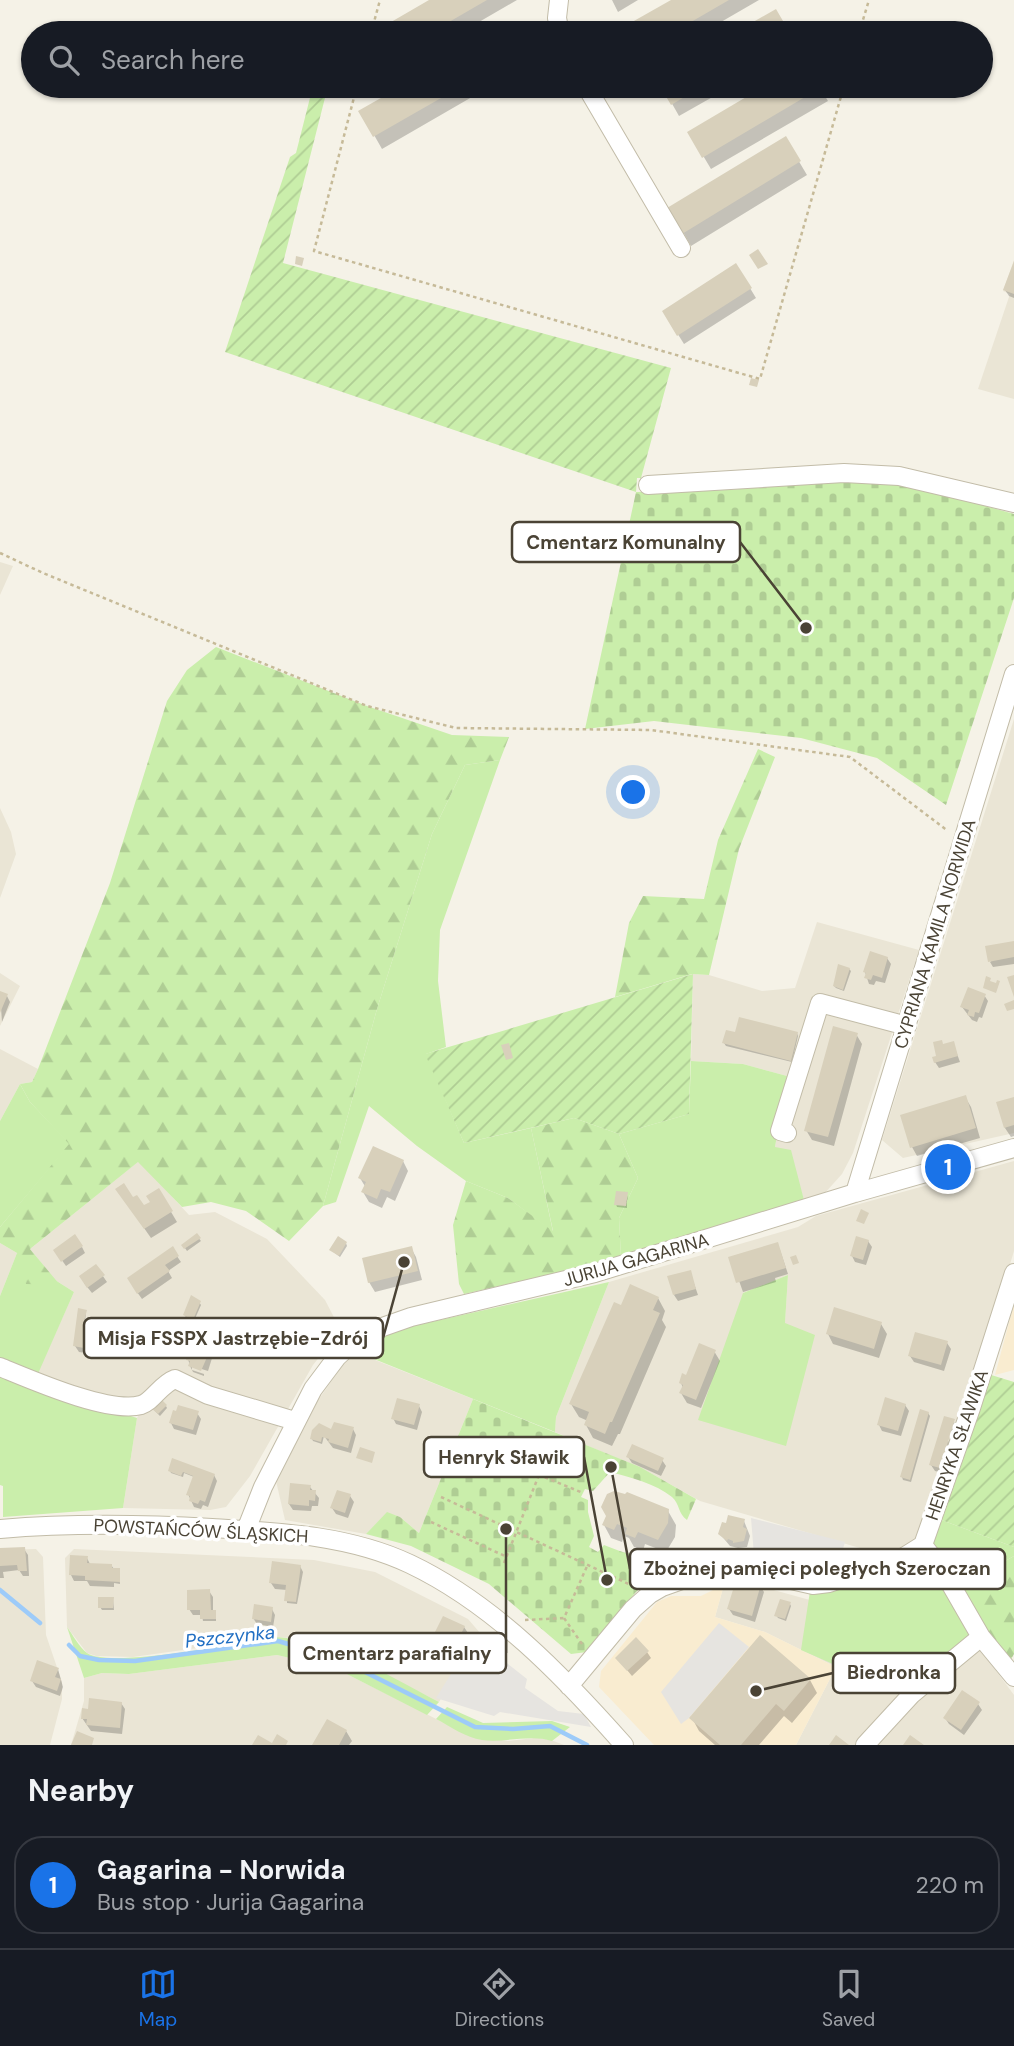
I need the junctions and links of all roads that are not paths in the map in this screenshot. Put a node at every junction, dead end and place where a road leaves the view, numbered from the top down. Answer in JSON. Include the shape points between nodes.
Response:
{"nodes":[{"id":1,"x":559,"y":0,"type":"edge"},
{"id":2,"x":558,"y":21,"type":"edge"},
{"id":3,"x":593,"y":98,"type":"edge"},
{"id":4,"x":681,"y":248,"type":"dead end"},
{"id":5,"x":648,"y":485,"type":"dead end"},
{"id":6,"x":1014,"y":503,"type":"edge"},
{"id":7,"x":1014,"y":674,"type":"edge"},
{"id":8,"x":907,"y":1026,"type":"junction"},
{"id":9,"x":787,"y":1133,"type":"dead end"},
{"id":10,"x":1014,"y":1148,"type":"edge"},
{"id":11,"x":855,"y":1193,"type":"junction"},
{"id":12,"x":1014,"y":1273,"type":"edge"},
{"id":13,"x":0,"y":1367,"type":"edge"},
{"id":14,"x":295,"y":1421,"type":"junction"},
{"id":15,"x":0,"y":1529,"type":"edge"},
{"id":16,"x":246,"y":1530,"type":"junction"},
{"id":17,"x":923,"y":1545,"type":"junction"},
{"id":18,"x":981,"y":1637,"type":"junction"},
{"id":19,"x":1014,"y":1676,"type":"edge"},
{"id":20,"x":569,"y":1686,"type":"junction"},
{"id":21,"x":624,"y":1745,"type":"edge"},
{"id":22,"x":865,"y":1745,"type":"edge"}],
"edges":[{"from":1,"to":2,"type":"street"},
{"from":3,"to":4,"type":"street"},
{"from":5,"to":6,"type":"street","via":[[844,473],[899,476]]},
{"from":7,"to":8,"type":"street","name":"CYPRIANA KAMILA NORWIDA"},
{"from":8,"to":9,"type":"street","via":[[820,1003],[780,1131]]},
{"from":8,"to":11,"type":"street","name":"CYPRIANA KAMILA NORWIDA"},
{"from":10,"to":11,"type":"street","name":"JURIJA GAGARINA"},
{"from":11,"to":14,"type":"street","name":"JURIJA GAGARINA","via":[[595,1273],[389,1324],[361,1337],[337,1357]]},
{"from":12,"to":17,"type":"street","name":"HENRYKA SŁAWIKA"},
{"from":13,"to":14,"type":"street","via":[[124,1407],[144,1404],[175,1378],[208,1395]]},
{"from":14,"to":16,"type":"street","name":"JURIJA GAGARINA"},
{"from":15,"to":16,"type":"street","name":"POWSTAŃCÓW ŚLĄSKICH","via":[[107,1524]]},
{"from":16,"to":20,"type":"street","name":"POWSTAŃCÓW ŚLĄSKICH","via":[[334,1540],[409,1564],[499,1622]]},
{"from":17,"to":18,"type":"street"},
{"from":17,"to":20,"type":"street","via":[[900,1560],[829,1583],[813,1585],[729,1566],[662,1587],[633,1609]]},
{"from":18,"to":19,"type":"street"},
{"from":18,"to":22,"type":"street","via":[[912,1695]]},
{"from":20,"to":21,"type":"street","name":"POWSTAŃCÓW ŚLĄSKICH"}]}
